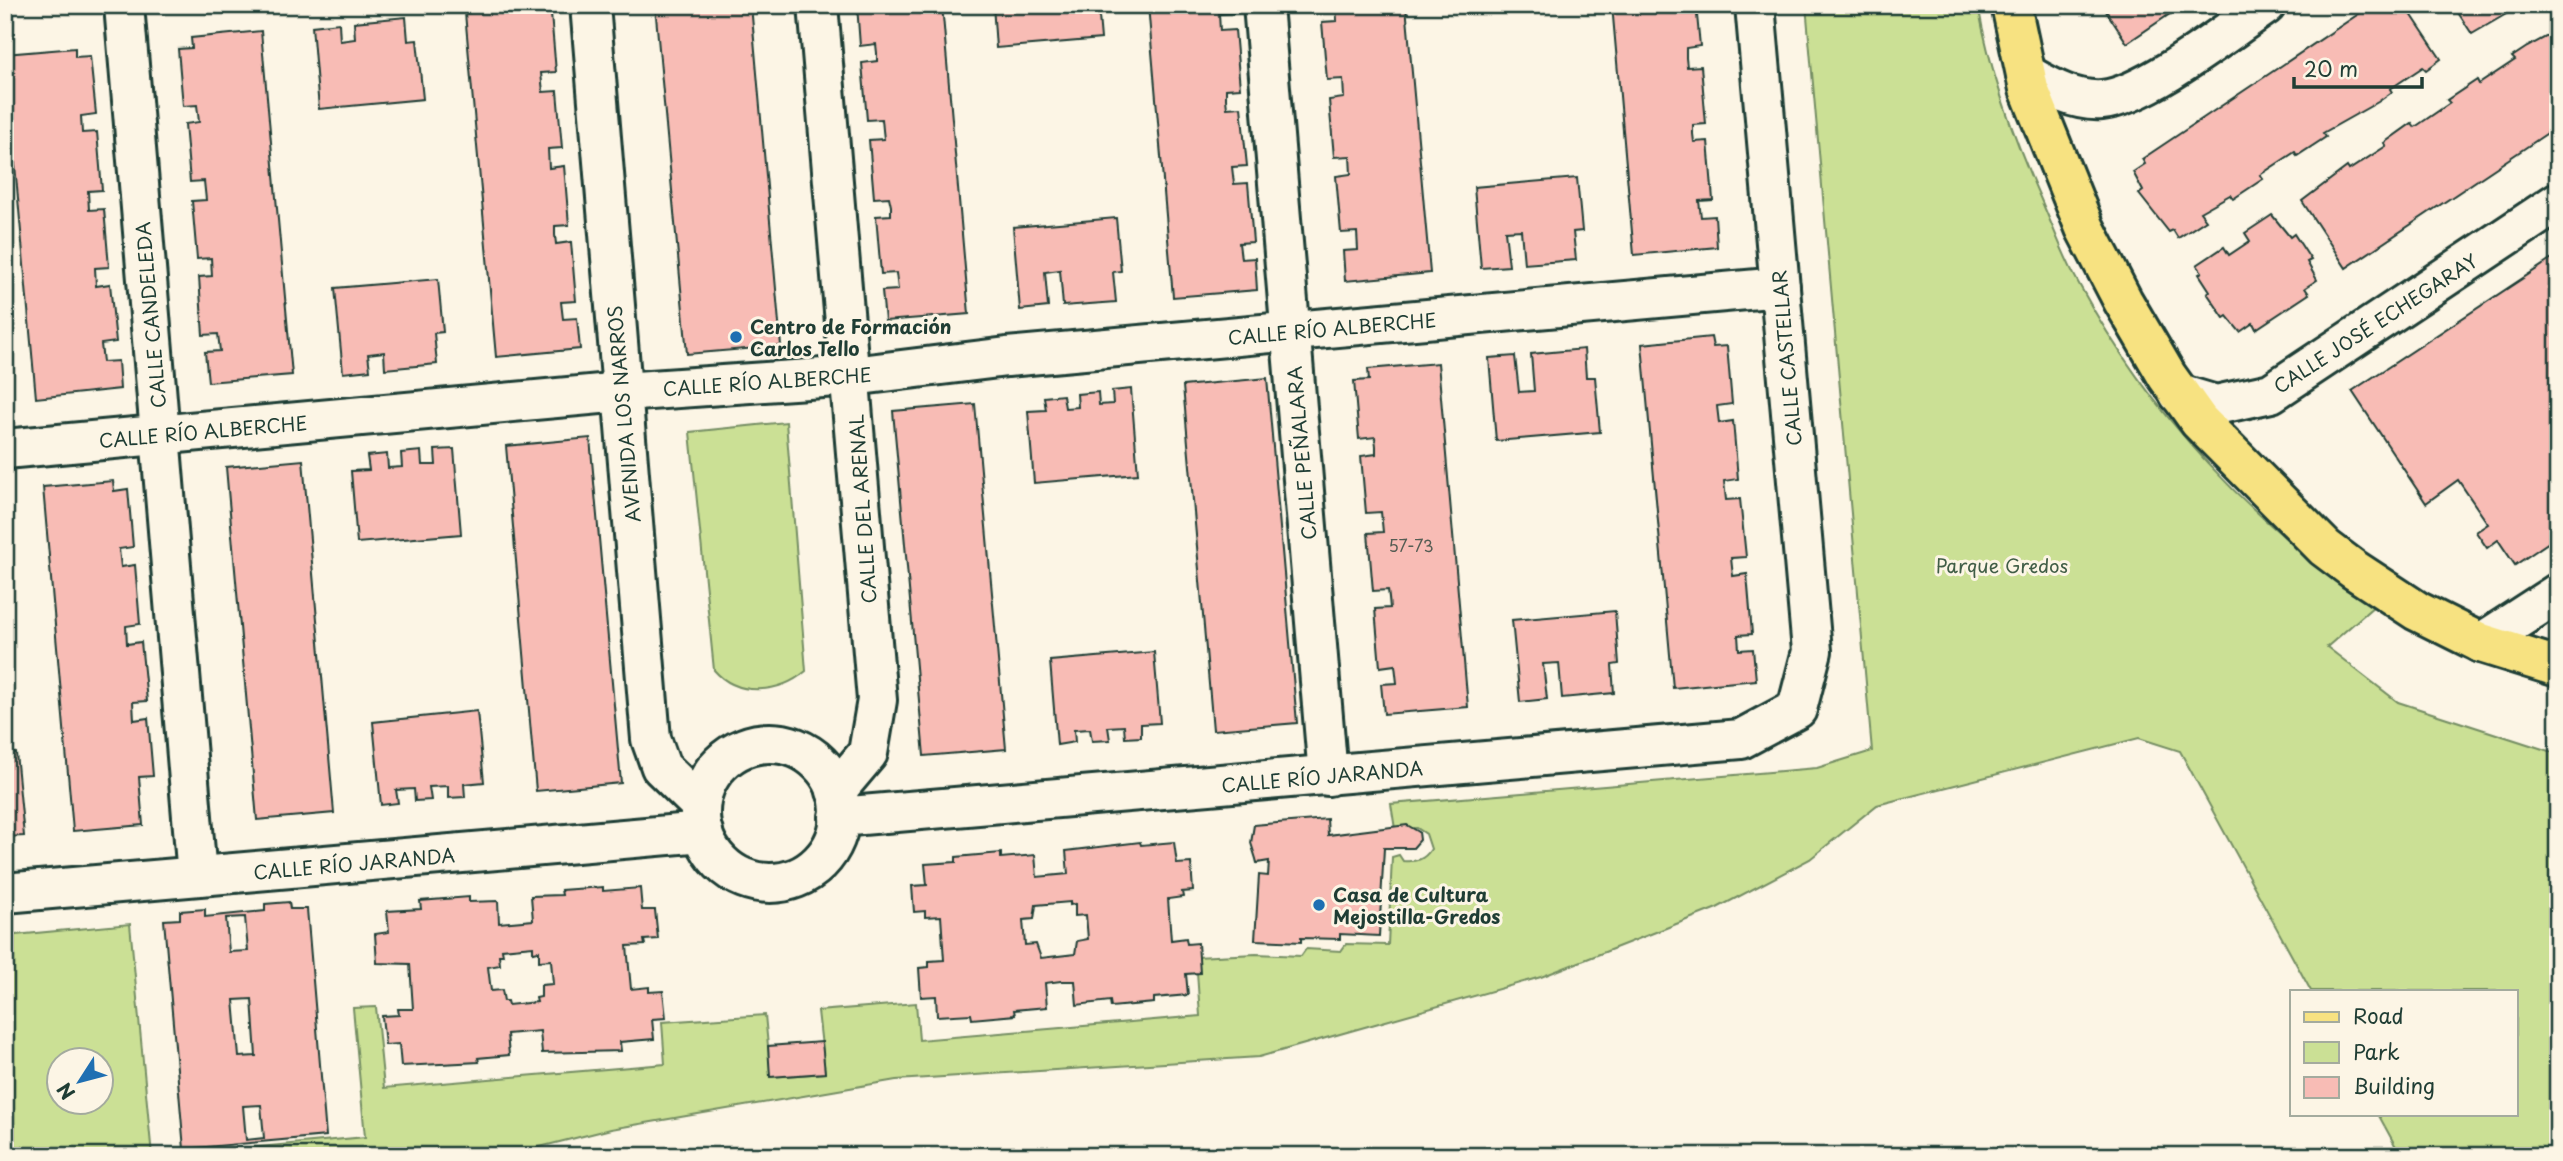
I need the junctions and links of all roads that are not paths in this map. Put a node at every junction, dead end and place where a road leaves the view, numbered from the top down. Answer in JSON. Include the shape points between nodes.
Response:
{"nodes":[{"id":1,"x":124,"y":5,"type":"edge"},
{"id":2,"x":590,"y":5,"type":"edge"},
{"id":3,"x":818,"y":5,"type":"edge"},
{"id":4,"x":1263,"y":5,"type":"edge"},
{"id":5,"x":1755,"y":5,"type":"edge"},
{"id":6,"x":2011,"y":5,"type":"edge"},
{"id":7,"x":2266,"y":5,"type":"edge"},
{"id":8,"x":2026,"y":74,"type":"junction"},
{"id":9,"x":2558,"y":202,"type":"edge"},
{"id":10,"x":1780,"y":286,"type":"junction"},
{"id":11,"x":1291,"y":331,"type":"junction"},
{"id":12,"x":852,"y":376,"type":"junction"},
{"id":13,"x":622,"y":392,"type":"junction"},
{"id":14,"x":2179,"y":394,"type":"junction"},
{"id":15,"x":160,"y":435,"type":"junction"},
{"id":16,"x":5,"y":449,"type":"edge"},
{"id":17,"x":2558,"y":593,"type":"edge"},
{"id":18,"x":2482,"y":643,"type":"junction"},
{"id":19,"x":2558,"y":667,"type":"edge"},
{"id":20,"x":1797,"y":709,"type":"joint"},
{"id":21,"x":1328,"y":776,"type":"junction"},
{"id":22,"x":838,"y":804,"type":"junction"},
{"id":23,"x":702,"y":818,"type":"junction"},
{"id":24,"x":197,"y":876,"type":"junction"},
{"id":25,"x":5,"y":893,"type":"edge"}],
"edges":[{"from":1,"to":15,"type":"street","name":"CALLE CANDELEDA"},
{"from":2,"to":13,"type":"street","name":"AVENIDA LOS NARROS"},
{"from":3,"to":12,"type":"street","name":"CALLE DEL ARENAL"},
{"from":4,"to":11,"type":"street","name":"CALLE PEÑALARA"},
{"from":5,"to":10,"type":"street","name":"CALLE CASTELLAR"},
{"from":6,"to":8,"type":"main road"},
{"from":7,"to":8,"type":"street","via":[[2136,90],[2102,100],[2061,94]]},
{"from":8,"to":14,"type":"main road","via":[[2050,148],[2085,228]]},
{"from":9,"to":14,"type":"street","name":"CALLE JOSÉ ECHEGARAY","via":[[2271,393],[2216,405]]},
{"from":10,"to":11,"type":"street","name":"CALLE RÍO ALBERCHE"},
{"from":10,"to":20,"type":"street","name":"CALLE CASTELLAR","via":[[1812,651]]},
{"from":11,"to":12,"type":"street","name":"CALLE RÍO ALBERCHE"},
{"from":11,"to":21,"type":"street","name":"CALLE PEÑALARA"},
{"from":12,"to":13,"type":"street","name":"CALLE RÍO ALBERCHE"},
{"from":12,"to":22,"type":"street","name":"CALLE DEL ARENAL","via":[[877,700],[868,754]]},
{"from":13,"to":15,"type":"street","name":"CALLE RÍO ALBERCHE"},
{"from":13,"to":23,"type":"street","name":"AVENIDA LOS NARROS","via":[[651,739],[661,767]]},
{"from":14,"to":18,"type":"main road","via":[[2208,430],[2325,548],[2417,611]]},
{"from":15,"to":16,"type":"street","name":"CALLE RÍO ALBERCHE"},
{"from":15,"to":24,"type":"street","name":"CALLE CANDELEDA"},
{"from":17,"to":18,"type":"street"},
{"from":18,"to":19,"type":"main road"},
{"from":20,"to":21,"type":"street","name":"CALLE RÍO JARANDA","via":[[1741,740]]},
{"from":21,"to":22,"type":"street","name":"CALLE RÍO JARANDA"},
{"from":22,"to":23,"type":"street","via":[[823,767],[813,758],[789,746],[763,743],[737,751],[716,768],[703,792]]},
{"from":22,"to":23,"type":"street","via":[[834,841],[820,861],[801,876],[778,882],[753,880],[731,870],[713,853]]},
{"from":23,"to":24,"type":"street","name":"CALLE RÍO JARANDA"},
{"from":24,"to":25,"type":"street","name":"CALLE RÍO JARANDA"}]}
